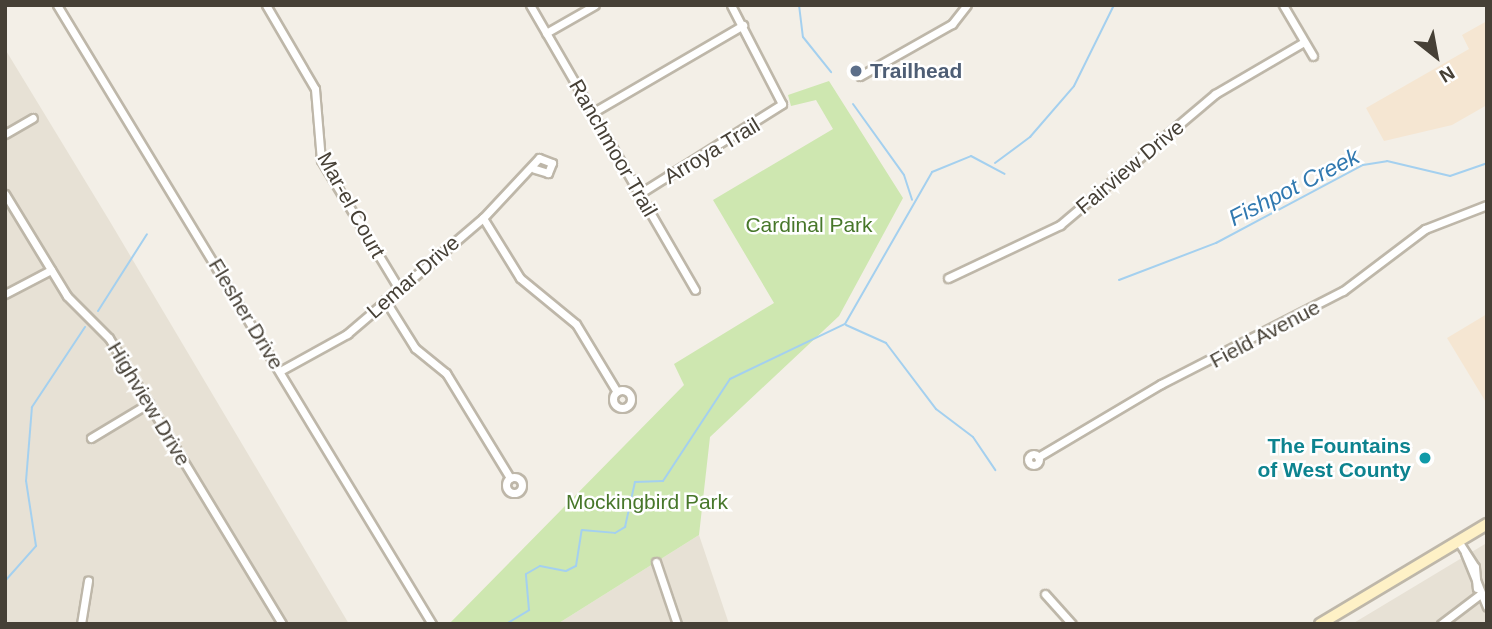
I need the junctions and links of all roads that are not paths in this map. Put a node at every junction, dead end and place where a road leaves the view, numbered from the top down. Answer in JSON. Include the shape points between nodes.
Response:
{"nodes":[{"id":1,"x":57,"y":5,"type":"edge"},
{"id":2,"x":266,"y":5,"type":"edge"},
{"id":3,"x":530,"y":5,"type":"edge"},
{"id":4,"x":595,"y":5,"type":"edge"},
{"id":5,"x":731,"y":5,"type":"edge"},
{"id":6,"x":967,"y":5,"type":"edge"},
{"id":7,"x":1283,"y":5,"type":"edge"},
{"id":8,"x":743,"y":25,"type":"junction"},
{"id":9,"x":546,"y":33,"type":"junction"},
{"id":10,"x":1304,"y":42,"type":"junction"},
{"id":11,"x":1313,"y":56,"type":"dead end"},
{"id":12,"x":860,"y":76,"type":"dead end"},
{"id":13,"x":592,"y":113,"type":"junction"},
{"id":14,"x":33,"y":118,"type":"dead end"},
{"id":15,"x":5,"y":134,"type":"edge"},
{"id":16,"x":535,"y":169,"type":"dead end"},
{"id":17,"x":5,"y":194,"type":"edge"},
{"id":18,"x":639,"y":194,"type":"junction"},
{"id":19,"x":1487,"y":205,"type":"edge"},
{"id":20,"x":483,"y":218,"type":"junction"},
{"id":21,"x":51,"y":270,"type":"junction"},
{"id":22,"x":948,"y":278,"type":"dead end"},
{"id":23,"x":400,"y":289,"type":"junction"},
{"id":24,"x":695,"y":290,"type":"dead end"},
{"id":25,"x":5,"y":294,"type":"edge"},
{"id":26,"x":386,"y":300,"type":"junction"},
{"id":27,"x":280,"y":371,"type":"junction"},
{"id":28,"x":617,"y":392,"type":"dead end"},
{"id":29,"x":149,"y":403,"type":"junction"},
{"id":30,"x":91,"y":438,"type":"dead end"},
{"id":31,"x":1038,"y":457,"type":"dead end"},
{"id":32,"x":510,"y":478,"type":"dead end"},
{"id":33,"x":1487,"y":524,"type":"edge"},
{"id":34,"x":1458,"y":541,"type":"junction"},
{"id":35,"x":656,"y":562,"type":"dead end"},
{"id":36,"x":88,"y":581,"type":"dead end"},
{"id":37,"x":1478,"y":591,"type":"junction"},
{"id":38,"x":1045,"y":594,"type":"dead end"},
{"id":39,"x":1487,"y":607,"type":"edge"},
{"id":40,"x":81,"y":624,"type":"edge"},
{"id":41,"x":282,"y":624,"type":"edge"},
{"id":42,"x":432,"y":624,"type":"edge"},
{"id":43,"x":677,"y":624,"type":"edge"},
{"id":44,"x":1072,"y":624,"type":"edge"},
{"id":45,"x":1320,"y":624,"type":"edge"},
{"id":46,"x":1441,"y":624,"type":"edge"}],
"edges":[{"from":1,"to":27,"type":"street","name":"Flesher Drive"},
{"from":2,"to":23,"type":"street","name":"Mar-el Court","via":[[314,89],[321,160]]},
{"from":3,"to":9,"type":"street","name":"Ranchmoor Trail"},
{"from":4,"to":9,"type":"street"},
{"from":5,"to":8,"type":"street"},
{"from":6,"to":12,"type":"street","via":[[952,24]]},
{"from":7,"to":10,"type":"street"},
{"from":8,"to":13,"type":"street"},
{"from":8,"to":18,"type":"street","name":"Arroya Trail","via":[[782,104]]},
{"from":9,"to":13,"type":"street","name":"Ranchmoor Trail"},
{"from":10,"to":11,"type":"street"},
{"from":10,"to":22,"type":"street","name":"Fairview Drive","via":[[1215,94],[1060,225]]},
{"from":13,"to":18,"type":"street","name":"Ranchmoor Trail"},
{"from":14,"to":15,"type":"street"},
{"from":16,"to":20,"type":"street","name":"Lemar Drive"},
{"from":17,"to":21,"type":"street","name":"Highview Drive"},
{"from":18,"to":24,"type":"street","name":"Ranchmoor Trail"},
{"from":19,"to":31,"type":"street","name":"Field Avenue","via":[[1424,229],[1343,291],[1160,384]]},
{"from":20,"to":23,"type":"street","name":"Lemar Drive"},
{"from":20,"to":28,"type":"street","via":[[520,278],[576,324]]},
{"from":21,"to":25,"type":"street"},
{"from":21,"to":29,"type":"street","name":"Highview Drive","via":[[109,338]]},
{"from":23,"to":26,"type":"street","name":"Lemar Drive"},
{"from":26,"to":27,"type":"street","name":"Lemar Drive","via":[[347,334]]},
{"from":26,"to":32,"type":"street","via":[[415,348],[446,373]]},
{"from":27,"to":42,"type":"street","name":"Flesher Drive"},
{"from":29,"to":30,"type":"street"},
{"from":29,"to":41,"type":"street","name":"Highview Drive"},
{"from":33,"to":34,"type":"main road"},
{"from":34,"to":37,"type":"street","via":[[1475,567]]},
{"from":34,"to":45,"type":"main road"},
{"from":35,"to":43,"type":"street"},
{"from":36,"to":40,"type":"street"},
{"from":37,"to":39,"type":"street"},
{"from":37,"to":46,"type":"street"},
{"from":38,"to":44,"type":"street"}]}
